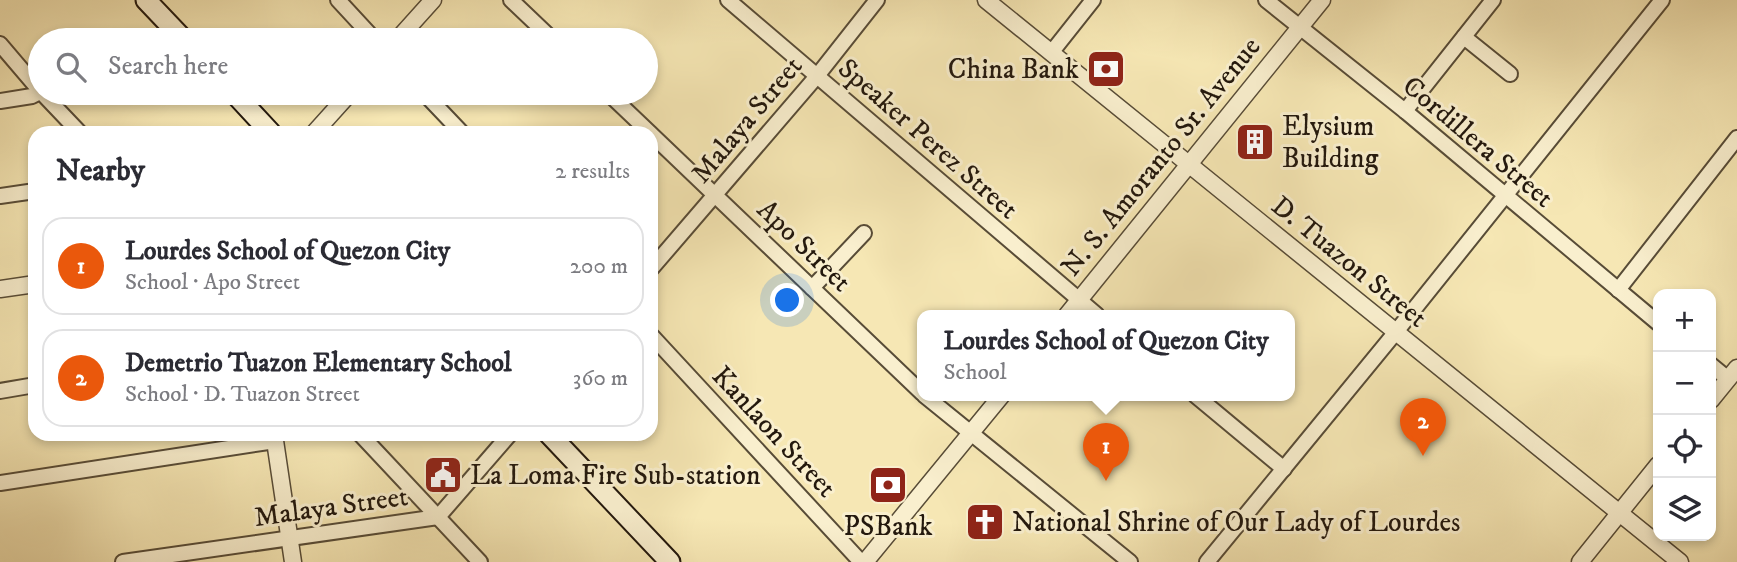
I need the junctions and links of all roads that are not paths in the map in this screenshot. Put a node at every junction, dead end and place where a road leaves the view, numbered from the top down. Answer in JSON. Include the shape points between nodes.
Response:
{"nodes":[{"id":1,"x":146,"y":0,"type":"edge"},
{"id":2,"x":338,"y":0,"type":"edge"},
{"id":3,"x":433,"y":0,"type":"edge"},
{"id":4,"x":511,"y":0,"type":"edge"},
{"id":5,"x":728,"y":0,"type":"edge"},
{"id":6,"x":877,"y":0,"type":"edge"},
{"id":7,"x":986,"y":0,"type":"edge"},
{"id":8,"x":1093,"y":0,"type":"edge"},
{"id":9,"x":1322,"y":0,"type":"edge"},
{"id":10,"x":1493,"y":0,"type":"edge"},
{"id":11,"x":1662,"y":0,"type":"edge"},
{"id":12,"x":1267,"y":1,"type":"edge"},
{"id":13,"x":173,"y":28,"type":"edge"},
{"id":14,"x":364,"y":28,"type":"edge"},
{"id":15,"x":408,"y":28,"type":"edge"},
{"id":16,"x":540,"y":28,"type":"edge"},
{"id":17,"x":1300,"y":29,"type":"junction"},
{"id":18,"x":1464,"y":37,"type":"junction"},
{"id":19,"x":0,"y":44,"type":"edge"},
{"id":20,"x":1051,"y":53,"type":"junction"},
{"id":21,"x":1510,"y":74,"type":"dead end"},
{"id":22,"x":817,"y":76,"type":"junction"},
{"id":23,"x":28,"y":77,"type":"edge"},
{"id":24,"x":28,"y":97,"type":"edge"},
{"id":25,"x":0,"y":101,"type":"edge"},
{"id":26,"x":53,"y":105,"type":"edge"},
{"id":27,"x":245,"y":105,"type":"edge"},
{"id":28,"x":339,"y":105,"type":"edge"},
{"id":29,"x":435,"y":105,"type":"edge"},
{"id":30,"x":621,"y":105,"type":"edge"},
{"id":31,"x":1405,"y":111,"type":"junction"},
{"id":32,"x":73,"y":126,"type":"edge"},
{"id":33,"x":265,"y":126,"type":"edge"},
{"id":34,"x":320,"y":126,"type":"edge"},
{"id":35,"x":455,"y":126,"type":"edge"},
{"id":36,"x":643,"y":126,"type":"edge"},
{"id":37,"x":1737,"y":138,"type":"edge"},
{"id":38,"x":658,"y":140,"type":"edge"},
{"id":39,"x":1188,"y":165,"type":"junction"},
{"id":40,"x":28,"y":192,"type":"edge"},
{"id":41,"x":715,"y":195,"type":"junction"},
{"id":42,"x":1504,"y":195,"type":"junction"},
{"id":43,"x":0,"y":196,"type":"edge"},
{"id":44,"x":864,"y":233,"type":"dead end"},
{"id":45,"x":658,"y":261,"type":"edge"},
{"id":46,"x":28,"y":285,"type":"edge"},
{"id":47,"x":812,"y":288,"type":"junction"},
{"id":48,"x":0,"y":289,"type":"edge"},
{"id":49,"x":1618,"y":290,"type":"junction"},
{"id":50,"x":1079,"y":300,"type":"junction"},
{"id":51,"x":1072,"y":310,"type":"edge"},
{"id":52,"x":1091,"y":310,"type":"edge"},
{"id":53,"x":1653,"y":319,"type":"edge"},
{"id":54,"x":1395,"y":333,"type":"junction"},
{"id":55,"x":658,"y":342,"type":"edge"},
{"id":56,"x":1732,"y":373,"type":"edge"},
{"id":57,"x":28,"y":386,"type":"edge"},
{"id":58,"x":917,"y":388,"type":"edge"},
{"id":59,"x":0,"y":391,"type":"edge"},
{"id":60,"x":1716,"y":394,"type":"edge"},
{"id":61,"x":931,"y":401,"type":"edge"},
{"id":62,"x":997,"y":401,"type":"edge"},
{"id":63,"x":1202,"y":401,"type":"edge"},
{"id":64,"x":970,"y":434,"type":"junction"},
{"id":65,"x":257,"y":441,"type":"edge"},
{"id":66,"x":275,"y":441,"type":"edge"},
{"id":67,"x":367,"y":441,"type":"edge"},
{"id":68,"x":504,"y":441,"type":"edge"},
{"id":69,"x":556,"y":441,"type":"edge"},
{"id":70,"x":1284,"y":469,"type":"junction"},
{"id":71,"x":1653,"y":471,"type":"edge"},
{"id":72,"x":0,"y":483,"type":"edge"},
{"id":73,"x":1619,"y":513,"type":"junction"},
{"id":74,"x":438,"y":517,"type":"junction"},
{"id":75,"x":289,"y":538,"type":"junction"},
{"id":76,"x":123,"y":562,"type":"edge"},
{"id":77,"x":293,"y":562,"type":"edge"},
{"id":78,"x":480,"y":562,"type":"edge"},
{"id":79,"x":670,"y":562,"type":"edge"},
{"id":80,"x":863,"y":562,"type":"edge"},
{"id":81,"x":1130,"y":562,"type":"edge"},
{"id":82,"x":1206,"y":562,"type":"edge"},
{"id":83,"x":1580,"y":562,"type":"edge"},
{"id":84,"x":1680,"y":562,"type":"edge"}],
"edges":[{"from":1,"to":13,"type":"main road"},
{"from":2,"to":14,"type":"street"},
{"from":3,"to":15,"type":"street"},
{"from":4,"to":16,"type":"street"},
{"from":5,"to":22,"type":"street","name":"Speaker Perez Street"},
{"from":6,"to":22,"type":"street","name":"Malaya Street"},
{"from":7,"to":20,"type":"street","name":"D. Tuazon Street"},
{"from":8,"to":20,"type":"street"},
{"from":9,"to":17,"type":"street","name":"N. S. Amoranto Sr. Avenue"},
{"from":10,"to":18,"type":"street"},
{"from":11,"to":42,"type":"street"},
{"from":12,"to":17,"type":"street","name":"Cordillera Street"},
{"from":17,"to":31,"type":"street","name":"Cordillera Street"},
{"from":17,"to":39,"type":"street","name":"N. S. Amoranto Sr. Avenue"},
{"from":18,"to":21,"type":"street"},
{"from":18,"to":31,"type":"street"},
{"from":19,"to":23,"type":"street"},
{"from":20,"to":39,"type":"street","name":"D. Tuazon Street"},
{"from":22,"to":41,"type":"street","name":"Malaya Street"},
{"from":22,"to":50,"type":"street","name":"Speaker Perez Street"},
{"from":24,"to":25,"type":"street"},
{"from":26,"to":32,"type":"street"},
{"from":27,"to":33,"type":"main road"},
{"from":28,"to":34,"type":"street"},
{"from":29,"to":35,"type":"street"},
{"from":30,"to":36,"type":"street","name":"Apo Street"},
{"from":31,"to":42,"type":"street","name":"Cordillera Street"},
{"from":37,"to":49,"type":"street"},
{"from":38,"to":41,"type":"street","name":"Apo Street"},
{"from":39,"to":50,"type":"street","name":"N. S. Amoranto Sr. Avenue"},
{"from":39,"to":54,"type":"street","name":"D. Tuazon Street"},
{"from":40,"to":43,"type":"street"},
{"from":41,"to":45,"type":"street","name":"Malaya Street"},
{"from":41,"to":47,"type":"street","name":"Apo Street"},
{"from":42,"to":49,"type":"street","name":"Cordillera Street"},
{"from":42,"to":54,"type":"street"},
{"from":44,"to":47,"type":"street"},
{"from":46,"to":48,"type":"street"},
{"from":47,"to":58,"type":"street","name":"Apo Street"},
{"from":49,"to":53,"type":"street","name":"Cordillera Street"},
{"from":50,"to":51,"type":"street","name":"N. S. Amoranto Sr. Avenue"},
{"from":50,"to":52,"type":"street","name":"Speaker Perez Street"},
{"from":54,"to":70,"type":"street"},
{"from":54,"to":73,"type":"street","name":"D. Tuazon Street"},
{"from":55,"to":80,"type":"street","name":"Kanlaon Street"},
{"from":56,"to":60,"type":"street"},
{"from":57,"to":59,"type":"street"},
{"from":61,"to":64,"type":"street","name":"Apo Street"},
{"from":62,"to":64,"type":"street"},
{"from":63,"to":70,"type":"street"},
{"from":64,"to":80,"type":"street"},
{"from":64,"to":81,"type":"street","name":"Apo Street"},
{"from":65,"to":72,"type":"street"},
{"from":66,"to":75,"type":"street"},
{"from":67,"to":74,"type":"street"},
{"from":68,"to":74,"type":"street","name":"Malaya Street"},
{"from":69,"to":79,"type":"main road"},
{"from":70,"to":82,"type":"street"},
{"from":71,"to":73,"type":"street"},
{"from":73,"to":83,"type":"street"},
{"from":73,"to":84,"type":"street","name":"D. Tuazon Street"},
{"from":74,"to":75,"type":"street","name":"Malaya Street"},
{"from":74,"to":78,"type":"street"},
{"from":75,"to":76,"type":"street","name":"Malaya Street"},
{"from":75,"to":77,"type":"street"}]}
